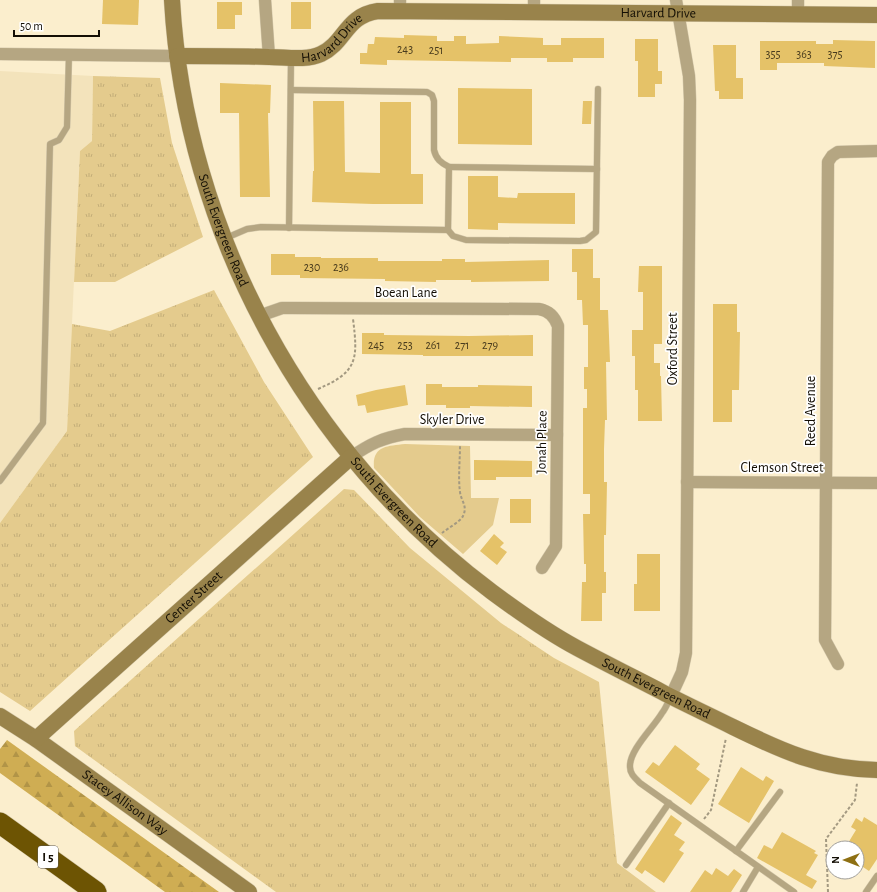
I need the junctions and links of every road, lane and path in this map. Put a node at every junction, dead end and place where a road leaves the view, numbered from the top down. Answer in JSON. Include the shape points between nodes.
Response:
{"nodes":[{"id":1,"x":172,"y":0,"type":"edge"},
{"id":2,"x":265,"y":0,"type":"edge"},
{"id":3,"x":400,"y":5,"type":"edge"},
{"id":4,"x":534,"y":6,"type":"edge"},
{"id":5,"x":677,"y":7,"type":"edge"},
{"id":6,"x":798,"y":7,"type":"edge"},
{"id":7,"x":877,"y":15,"type":"edge"},
{"id":8,"x":0,"y":54,"type":"edge"},
{"id":9,"x":69,"y":54,"type":"junction"},
{"id":10,"x":177,"y":56,"type":"junction"},
{"id":11,"x":269,"y":57,"type":"junction"},
{"id":12,"x":291,"y":57,"type":"junction"},
{"id":13,"x":598,"y":88,"type":"dead end"},
{"id":14,"x":291,"y":90,"type":"junction"},
{"id":15,"x":877,"y":151,"type":"edge"},
{"id":16,"x":449,"y":167,"type":"junction"},
{"id":17,"x":597,"y":169,"type":"junction"},
{"id":18,"x":289,"y":228,"type":"junction"},
{"id":19,"x":448,"y":230,"type":"junction"},
{"id":20,"x":225,"y":239,"type":"junction"},
{"id":21,"x":352,"y":308,"type":"junction"},
{"id":22,"x":552,"y":314,"type":"joint"},
{"id":23,"x":259,"y":316,"type":"junction"},
{"id":24,"x":306,"y":395,"type":"junction"},
{"id":25,"x":460,"y":435,"type":"junction"},
{"id":26,"x":557,"y":435,"type":"junction"},
{"id":27,"x":351,"y":457,"type":"junction"},
{"id":28,"x":0,"y":481,"type":"edge"},
{"id":29,"x":687,"y":482,"type":"junction"},
{"id":30,"x":826,"y":483,"type":"junction"},
{"id":31,"x":877,"y":484,"type":"edge"},
{"id":32,"x":432,"y":542,"type":"junction"},
{"id":33,"x":542,"y":568,"type":"dead end"},
{"id":34,"x":838,"y":664,"type":"dead end"},
{"id":35,"x":671,"y":696,"type":"junction"},
{"id":36,"x":0,"y":716,"type":"edge"},
{"id":37,"x":732,"y":726,"type":"junction"},
{"id":38,"x":36,"y":739,"type":"junction"},
{"id":39,"x":858,"y":769,"type":"junction"},
{"id":40,"x":877,"y":770,"type":"edge"},
{"id":41,"x":780,"y":792,"type":"dead end"},
{"id":42,"x":669,"y":804,"type":"junction"},
{"id":43,"x":0,"y":823,"type":"edge"},
{"id":44,"x":699,"y":825,"type":"junction"},
{"id":45,"x":736,"y":851,"type":"junction"},
{"id":46,"x":626,"y":865,"type":"dead end"},
{"id":47,"x":758,"y":867,"type":"junction"},
{"id":48,"x":877,"y":876,"type":"edge"},
{"id":49,"x":96,"y":892,"type":"edge"},
{"id":50,"x":248,"y":892,"type":"edge"},
{"id":51,"x":743,"y":892,"type":"edge"},
{"id":52,"x":794,"y":892,"type":"edge"},
{"id":53,"x":828,"y":892,"type":"edge"},
{"id":54,"x":866,"y":892,"type":"edge"}],
"edges":[{"from":1,"to":10,"type":"street","name":"South Evergreen Road"},
{"from":2,"to":11,"type":"street"},
{"from":3,"to":4,"type":"street","name":"Harvard Drive"},
{"from":3,"to":12,"type":"street","name":"Harvard Drive","via":[[368,12],[355,20],[336,42],[322,53]]},
{"from":4,"to":5,"type":"street","name":"Harvard Drive"},
{"from":5,"to":6,"type":"street","name":"Harvard Drive"},
{"from":5,"to":29,"type":"street","name":"Oxford Street","via":[[689,76],[690,100]]},
{"from":6,"to":7,"type":"street","name":"Harvard Drive"},
{"from":8,"to":9,"type":"street","name":"Harvard Drive"},
{"from":9,"to":10,"type":"street","name":"Harvard Drive"},
{"from":9,"to":28,"type":"lane","via":[[67,127],[59,140],[50,144],[44,423]]},
{"from":10,"to":11,"type":"street","name":"Harvard Drive"},
{"from":10,"to":20,"type":"street","name":"South Evergreen Road","via":[[201,170]]},
{"from":11,"to":12,"type":"street","name":"Harvard Drive"},
{"from":12,"to":14,"type":"lane"},
{"from":13,"to":17,"type":"lane"},
{"from":14,"to":16,"type":"lane","via":[[427,92],[432,95],[434,101],[435,156]]},
{"from":14,"to":18,"type":"lane"},
{"from":15,"to":30,"type":"street","name":"Reed Avenue","via":[[838,152],[828,162]]},
{"from":16,"to":17,"type":"lane"},
{"from":16,"to":19,"type":"lane"},
{"from":17,"to":19,"type":"lane","via":[[596,232],[586,240],[466,240],[453,236]]},
{"from":18,"to":19,"type":"lane"},
{"from":18,"to":20,"type":"lane","via":[[247,229]]},
{"from":20,"to":23,"type":"street","name":"South Evergreen Road"},
{"from":21,"to":22,"type":"street","name":"Boean Lane","via":[[539,309]]},
{"from":21,"to":23,"type":"street","name":"Boean Lane","via":[[282,308]]},
{"from":21,"to":24,"type":"path","via":[[356,342],[351,366],[337,380]]},
{"from":22,"to":26,"type":"street","name":"Jonah Place","via":[[558,326]]},
{"from":23,"to":24,"type":"street","name":"South Evergreen Road"},
{"from":24,"to":27,"type":"street","name":"South Evergreen Road"},
{"from":25,"to":26,"type":"street","name":"Skyler Drive"},
{"from":25,"to":27,"type":"street","name":"Skyler Drive","via":[[404,434],[386,437]]},
{"from":25,"to":32,"type":"path","via":[[460,494],[465,511],[459,521]]},
{"from":26,"to":33,"type":"street","name":"Jonah Place","via":[[556,546]]},
{"from":27,"to":32,"type":"street","name":"South Evergreen Road"},
{"from":27,"to":38,"type":"street","name":"Center Street"},
{"from":29,"to":30,"type":"street","name":"Clemson Street"},
{"from":29,"to":35,"type":"street","name":"Oxford Street","via":[[686,653],[682,672]]},
{"from":30,"to":31,"type":"street","name":"Clemson Street"},
{"from":30,"to":34,"type":"street","name":"Reed Avenue","via":[[825,640]]},
{"from":32,"to":35,"type":"street","name":"South Evergreen Road","via":[[491,592],[534,622],[575,647]]},
{"from":35,"to":37,"type":"street","name":"South Evergreen Road"},
{"from":35,"to":42,"type":"lane","via":[[663,713],[634,753],[630,768],[632,775],[640,783]]},
{"from":36,"to":38,"type":"street","name":"Stacey Allison Way"},
{"from":37,"to":39,"type":"street","name":"South Evergreen Road","via":[[806,759]]},
{"from":37,"to":44,"type":"path","via":[[725,741],[711,810]]},
{"from":38,"to":50,"type":"street","name":"Stacey Allison Way"},
{"from":39,"to":40,"type":"street","name":"South Evergreen Road"},
{"from":39,"to":53,"type":"path","via":[[855,800],[826,839]]},
{"from":41,"to":45,"type":"lane"},
{"from":42,"to":44,"type":"lane"},
{"from":42,"to":46,"type":"lane"},
{"from":43,"to":49,"type":"highway","number":"I 5"},
{"from":44,"to":45,"type":"lane"},
{"from":45,"to":47,"type":"lane"},
{"from":47,"to":51,"type":"lane"},
{"from":47,"to":52,"type":"lane"},
{"from":48,"to":54,"type":"lane"}]}
